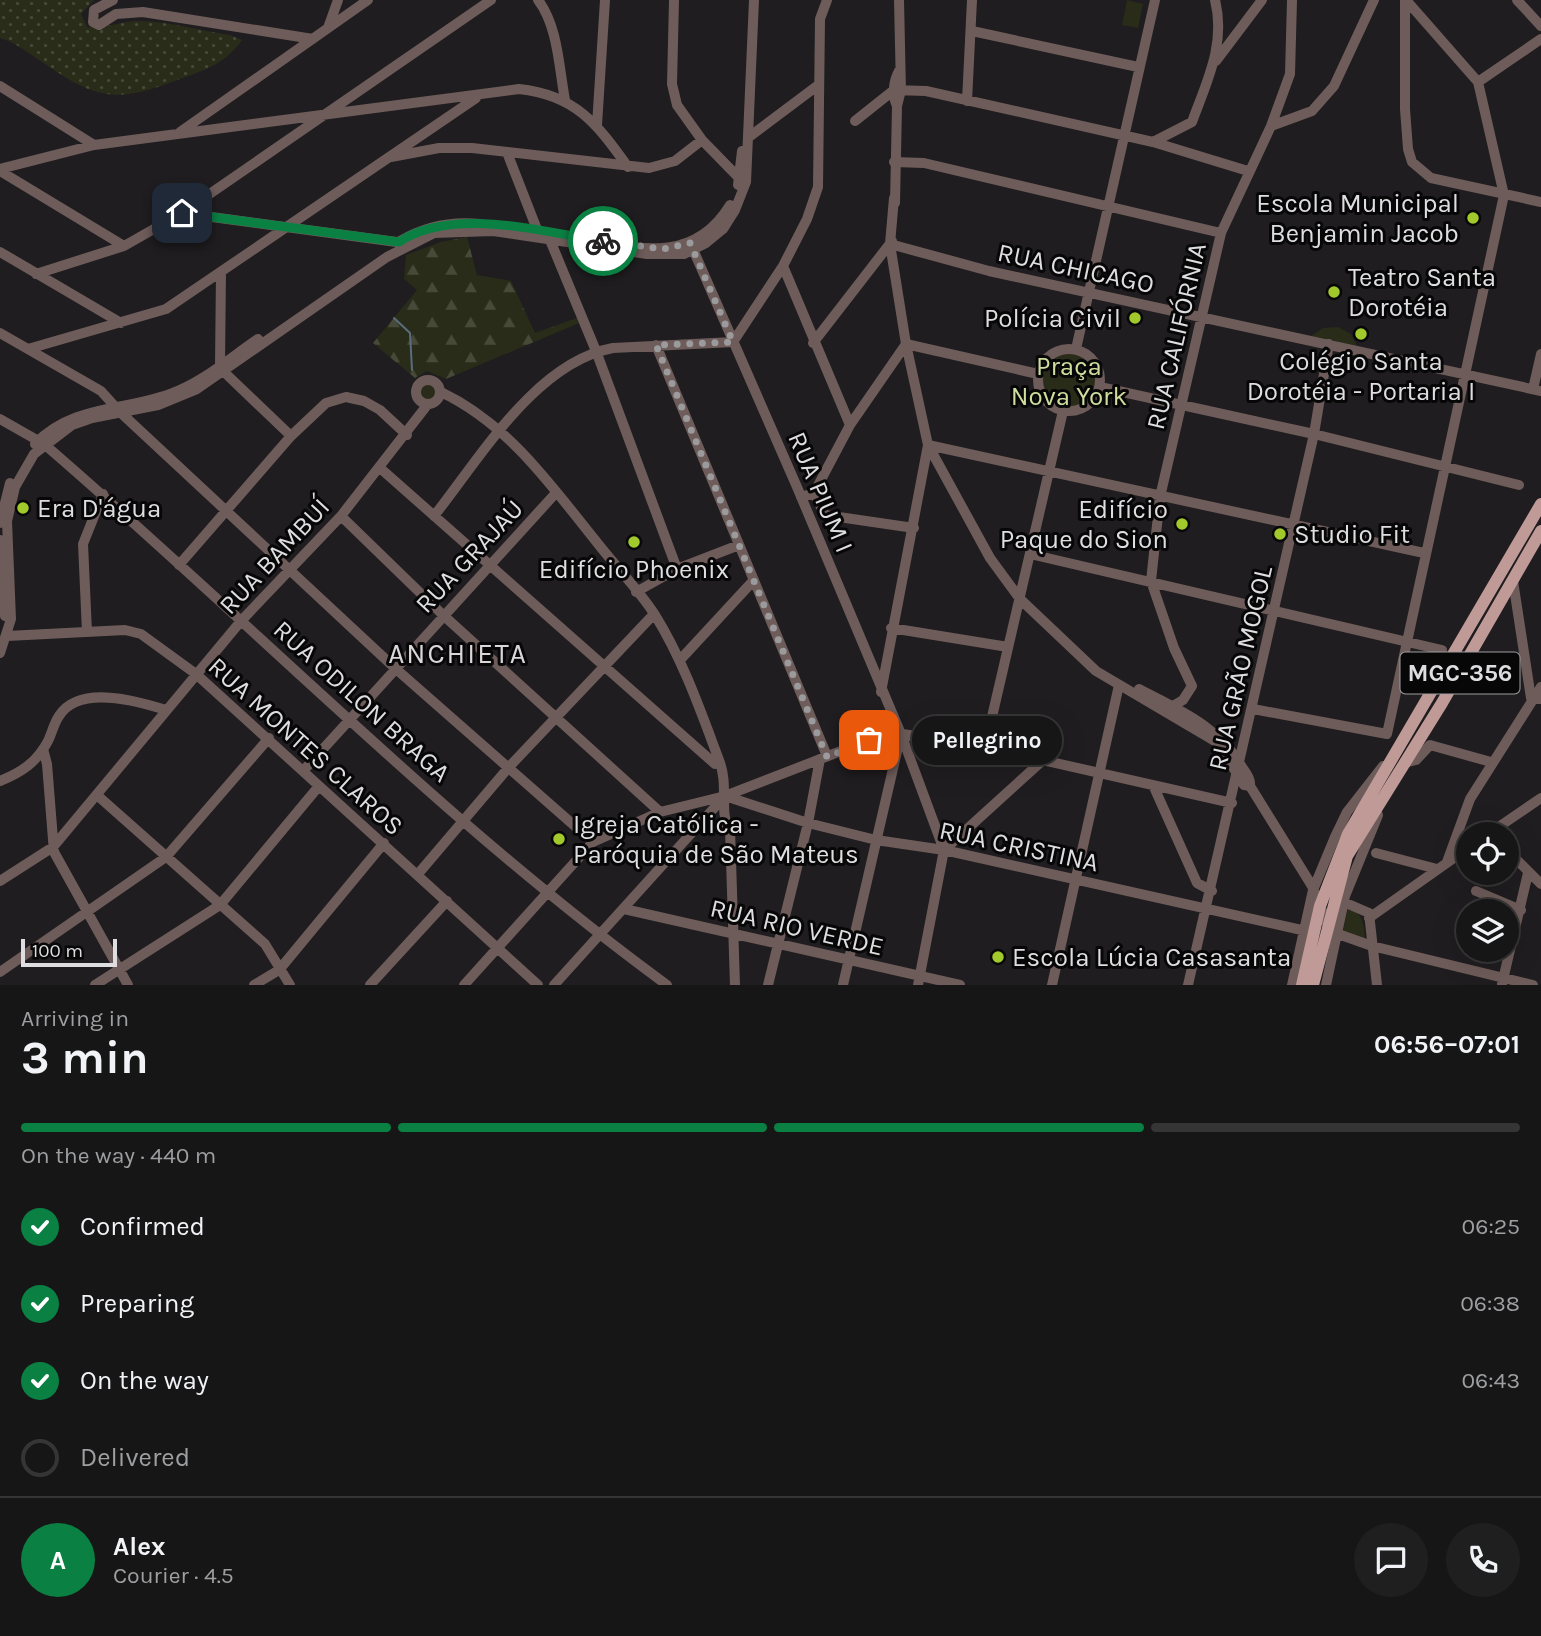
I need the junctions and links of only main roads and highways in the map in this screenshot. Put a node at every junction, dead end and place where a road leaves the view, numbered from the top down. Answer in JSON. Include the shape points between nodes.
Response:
{"nodes":[{"id":1,"x":1541,"y":504,"type":"edge"},
{"id":2,"x":1541,"y":531,"type":"edge"},
{"id":3,"x":1329,"y":896,"type":"junction"},
{"id":4,"x":1302,"y":985,"type":"edge"},
{"id":5,"x":1313,"y":985,"type":"edge"}],
"edges":[{"from":1,"to":3,"type":"main road","number":"MGC-356","via":[[1348,834]]},
{"from":2,"to":3,"type":"main road","number":"MGC-356","via":[[1356,838]]},
{"from":3,"to":4,"type":"main road","number":"MGC-356","via":[[1320,906]]},
{"from":3,"to":5,"type":"main road","number":"MGC-356"}]}
